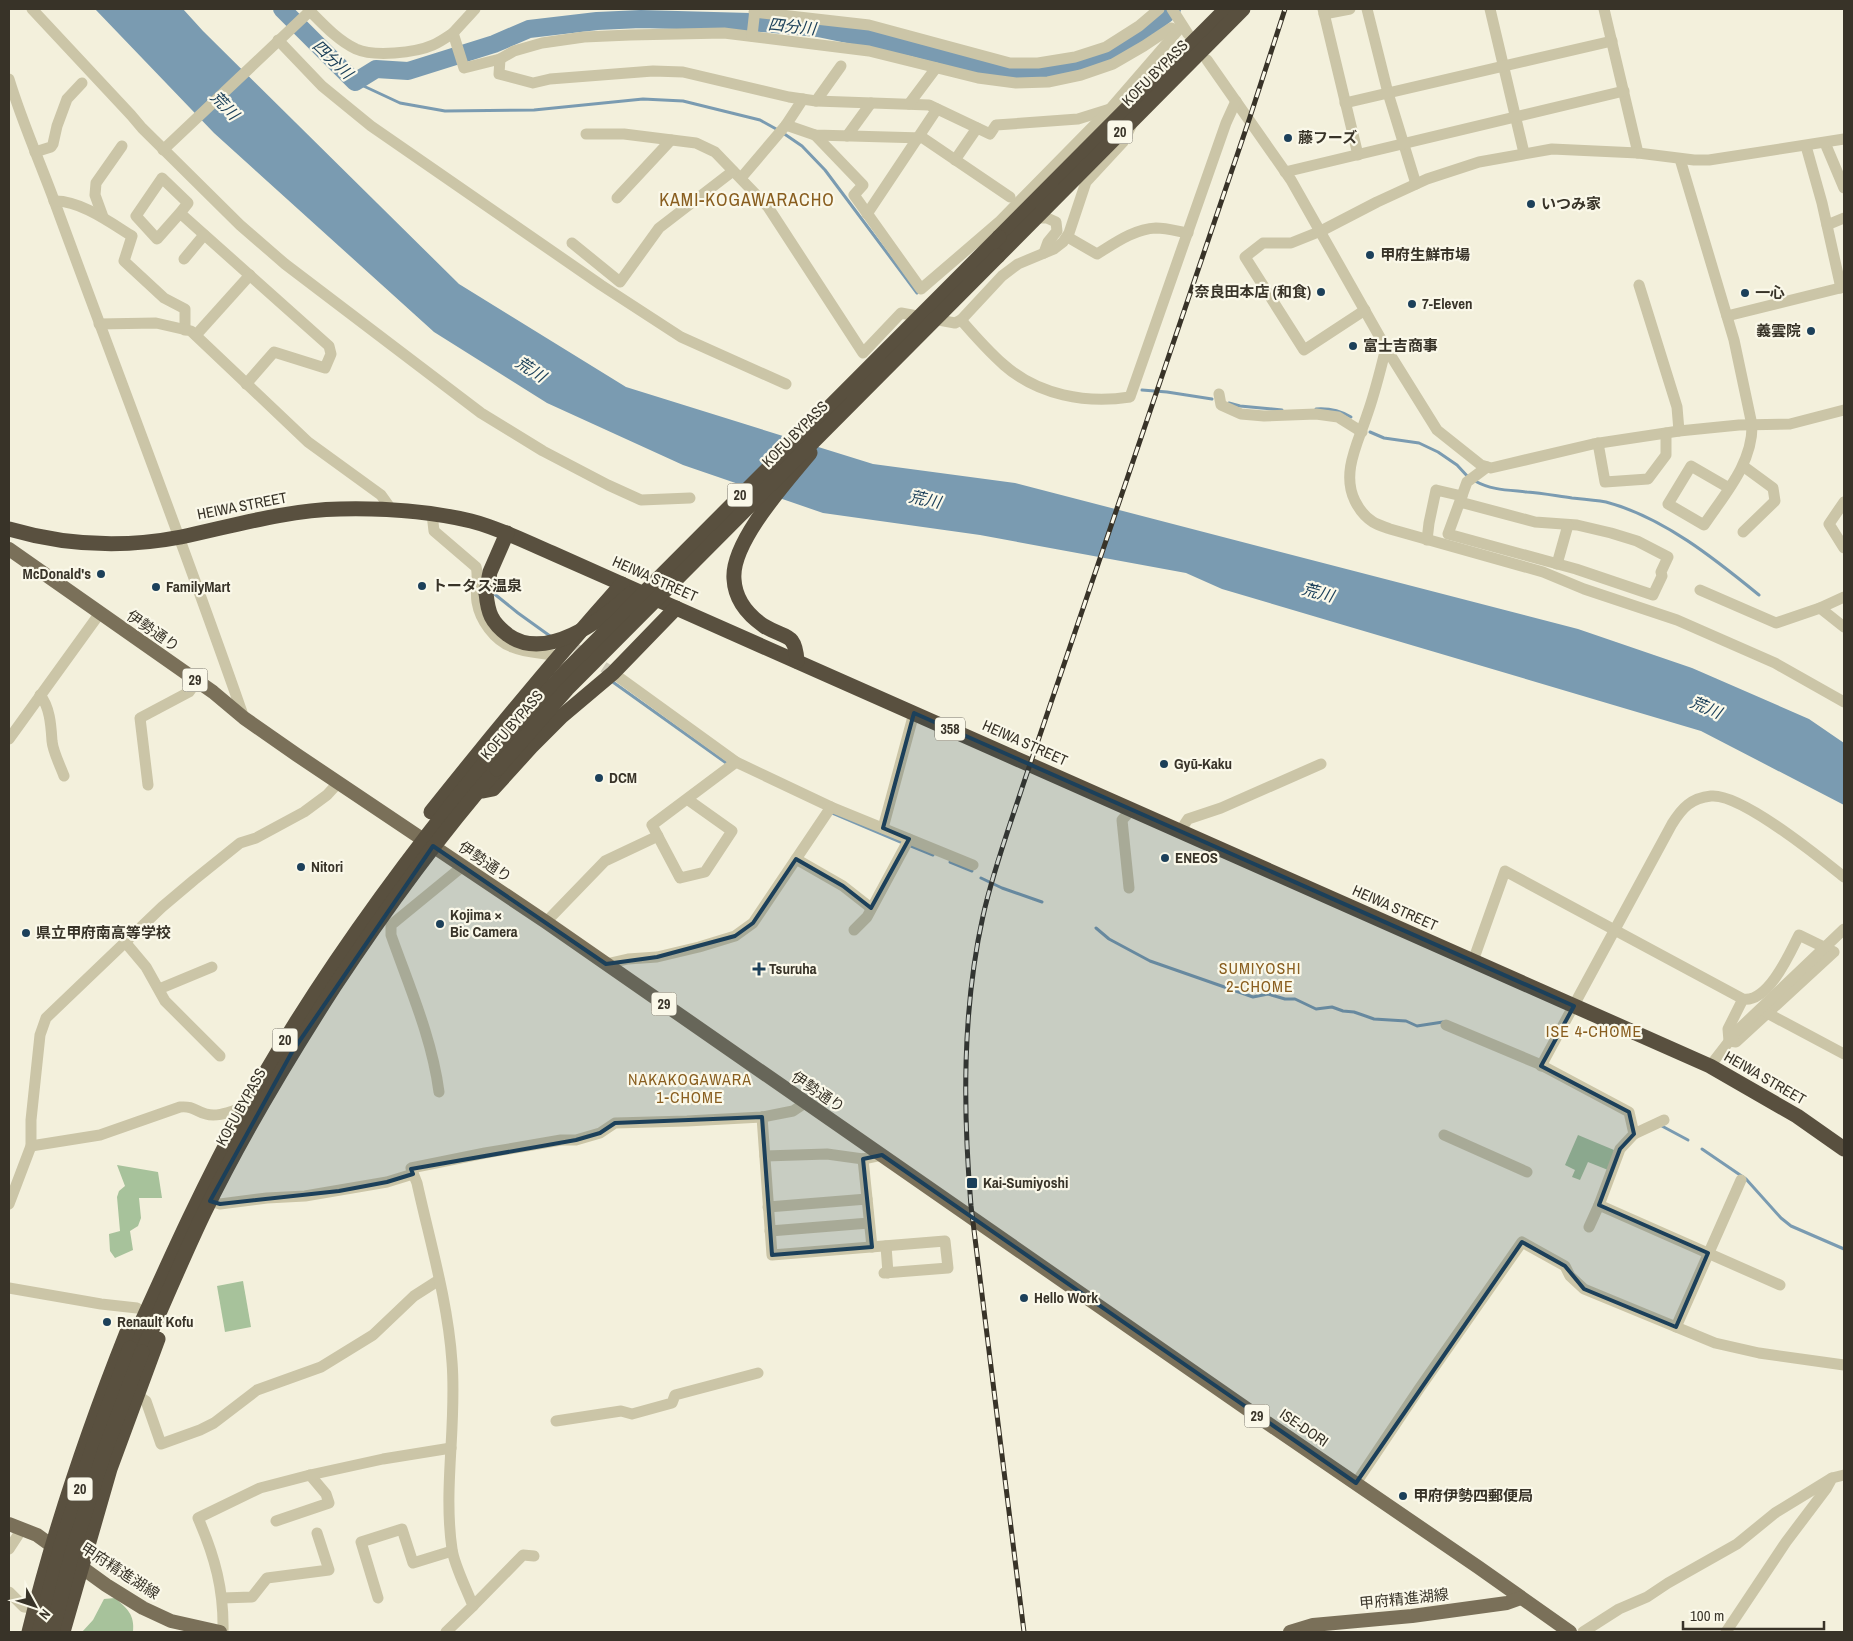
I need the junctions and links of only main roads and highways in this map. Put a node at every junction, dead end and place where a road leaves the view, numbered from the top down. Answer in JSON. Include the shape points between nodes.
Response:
{"nodes":[{"id":1,"x":1226,"y":9,"type":"edge"},
{"id":2,"x":1243,"y":9,"type":"edge"},
{"id":3,"x":852,"y":401,"type":"junction"},
{"id":4,"x":721,"y":514,"type":"junction"},
{"id":5,"x":9,"y":529,"type":"edge"},
{"id":6,"x":507,"y":533,"type":"junction"},
{"id":7,"x":9,"y":549,"type":"edge"},
{"id":8,"x":622,"y":584,"type":"junction"},
{"id":9,"x":676,"y":608,"type":"junction"},
{"id":10,"x":797,"y":661,"type":"junction"},
{"id":11,"x":492,"y":764,"type":"junction"},
{"id":12,"x":477,"y":792,"type":"junction"},
{"id":13,"x":429,"y":838,"type":"junction"},
{"id":14,"x":1844,"y":1149,"type":"edge"},
{"id":15,"x":882,"y":1155,"type":"joint"},
{"id":16,"x":207,"y":1207,"type":"junction"},
{"id":17,"x":186,"y":1222,"type":"junction"},
{"id":18,"x":136,"y":1350,"type":"junction"},
{"id":19,"x":9,"y":1524,"type":"edge"},
{"id":20,"x":52,"y":1546,"type":"junction"},
{"id":21,"x":81,"y":1566,"type":"junction"},
{"id":22,"x":1521,"y":1598,"type":"junction"},
{"id":23,"x":29,"y":1632,"type":"edge"},
{"id":24,"x":39,"y":1632,"type":"edge"},
{"id":25,"x":52,"y":1632,"type":"edge"},
{"id":26,"x":63,"y":1632,"type":"edge"},
{"id":27,"x":221,"y":1632,"type":"edge"},
{"id":28,"x":1290,"y":1632,"type":"edge"},
{"id":29,"x":1570,"y":1632,"type":"edge"}],
"edges":[{"from":1,"to":4,"type":"highway","name":"KOFU BYPASS","number":"20","bridge":true},
{"from":2,"to":3,"type":"highway","name":"KOFU BYPASS","number":"20","bridge":true},
{"from":3,"to":10,"type":"highway","bridge":true,"via":[[748,535],[733,578],[736,593],[752,617],[795,643]]},
{"from":3,"to":11,"type":"highway","name":"KOFU BYPASS","number":"20","bridge":true},
{"from":4,"to":6,"type":"highway","bridge":true,"via":[[708,518],[659,568],[610,611],[556,641],[531,644],[520,642],[495,625],[488,610],[486,593],[490,572]]},
{"from":4,"to":11,"type":"highway","name":"KOFU BYPASS","number":"20","bridge":true,"via":[[565,672]]},
{"from":5,"to":6,"type":"highway","name":"HEIWA STREET","number":"358","via":[[59,540],[126,543],[178,537],[282,515],[339,509],[391,509],[472,521]]},
{"from":6,"to":8,"type":"highway","name":"HEIWA STREET","number":"358"},
{"from":7,"to":13,"type":"main road","name":"伊勢通り","number":"29","via":[[380,812]]},
{"from":8,"to":9,"type":"highway","name":"HEIWA STREET","number":"358"},
{"from":8,"to":13,"type":"highway","via":[[482,747],[430,814]]},
{"from":9,"to":10,"type":"highway","name":"HEIWA STREET","number":"358"},
{"from":9,"to":12,"type":"highway","via":[[613,673],[562,716],[493,790]]},
{"from":10,"to":14,"type":"highway","name":"HEIWA STREET","number":"358","via":[[1710,1066],[1798,1116]]},
{"from":11,"to":12,"type":"highway","name":"KOFU BYPASS","number":"20"},
{"from":11,"to":13,"type":"highway","name":"KOFU BYPASS","number":"20"},
{"from":12,"to":13,"type":"highway","name":"KOFU BYPASS","number":"20"},
{"from":13,"to":15,"type":"main road","name":"伊勢通り","number":"29","via":[[463,866]]},
{"from":13,"to":16,"type":"highway","name":"KOFU BYPASS","number":"20","via":[[292,1052]]},
{"from":13,"to":17,"type":"highway","name":"KOFU BYPASS","number":"20","via":[[362,924],[290,1032],[246,1107]]},
{"from":15,"to":22,"type":"main road","name":"ISE-DORI","number":"29"},
{"from":16,"to":18,"type":"highway","name":"KOFU BYPASS","number":"20"},
{"from":16,"to":21,"type":"highway","via":[[195,1254],[165,1322],[110,1469]]},
{"from":17,"to":18,"type":"highway","name":"KOFU BYPASS","number":"20"},
{"from":17,"to":20,"type":"highway","via":[[165,1247],[137,1308],[84,1443]]},
{"from":18,"to":24,"type":"highway","name":"KOFU BYPASS","number":"20","bridge":true,"via":[[90,1456],[61,1545]]},
{"from":18,"to":25,"type":"highway","name":"KOFU BYPASS","number":"20","bridge":true,"via":[[72,1553]]},
{"from":19,"to":20,"type":"main road","name":"甲府精進湖線","via":[[37,1535]]},
{"from":20,"to":21,"type":"main road","name":"甲府精進湖線"},
{"from":20,"to":23,"type":"highway"},
{"from":21,"to":26,"type":"highway"},
{"from":21,"to":27,"type":"main road","name":"甲府精進湖線","via":[[142,1608],[170,1621]]},
{"from":22,"to":28,"type":"main road","name":"甲府精進湖線","via":[[1507,1603],[1412,1616],[1313,1625]]},
{"from":22,"to":29,"type":"main road","name":"ISE-DORI","number":"29"}]}
